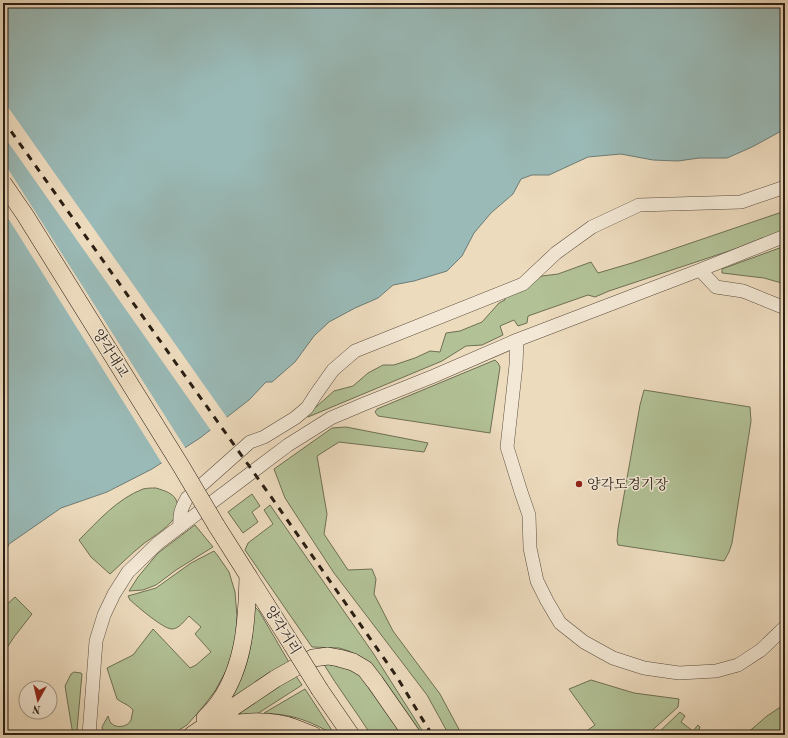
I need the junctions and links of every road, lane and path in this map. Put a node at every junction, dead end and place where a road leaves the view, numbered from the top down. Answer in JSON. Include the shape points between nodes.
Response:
{"nodes":[{"id":1,"x":3,"y":183,"type":"edge"},
{"id":2,"x":785,"y":187,"type":"edge"},
{"id":3,"x":785,"y":236,"type":"edge"},
{"id":4,"x":700,"y":270,"type":"junction"},
{"id":5,"x":785,"y":308,"type":"edge"},
{"id":6,"x":517,"y":340,"type":"junction"},
{"id":7,"x":216,"y":524,"type":"joint"},
{"id":8,"x":180,"y":526,"type":"junction"},
{"id":9,"x":248,"y":575,"type":"junction"},
{"id":10,"x":785,"y":627,"type":"edge"},
{"id":11,"x":89,"y":735,"type":"edge"},
{"id":12,"x":192,"y":735,"type":"edge"},
{"id":13,"x":313,"y":735,"type":"edge"},
{"id":14,"x":351,"y":735,"type":"edge"},
{"id":15,"x":412,"y":735,"type":"edge"}],
"edges":[{"from":1,"to":7,"type":"main road","name":"양각대교","bridge":true},
{"from":2,"to":8,"type":"street","via":[[741,202],[639,205],[592,227],[556,253],[523,284],[355,351],[333,370],[307,408],[264,437],[250,442],[187,498],[182,506]]},
{"from":3,"to":4,"type":"street"},
{"from":4,"to":5,"type":"street","via":[[716,287],[743,291]]},
{"from":4,"to":6,"type":"street"},
{"from":6,"to":8,"type":"street","via":[[331,418],[288,445]]},
{"from":6,"to":10,"type":"street","via":[[507,447],[529,515],[530,548],[537,581],[560,623],[584,642],[613,658],[644,668],[679,673],[716,671],[738,665],[761,650]]},
{"from":7,"to":9,"type":"main road","name":"양각거리"},
{"from":8,"to":11,"type":"street","via":[[128,572],[104,615],[96,641]]},
{"from":9,"to":12,"type":"main road","via":[[243,646],[236,669],[219,702]]},
{"from":9,"to":14,"type":"main road","name":"양각거리","bridge":true},
{"from":12,"to":13,"type":"main road","via":[[242,723],[270,723],[295,727]]},
{"from":12,"to":15,"type":"main road","via":[[275,679],[313,658],[328,656],[353,662],[365,669]]}]}
